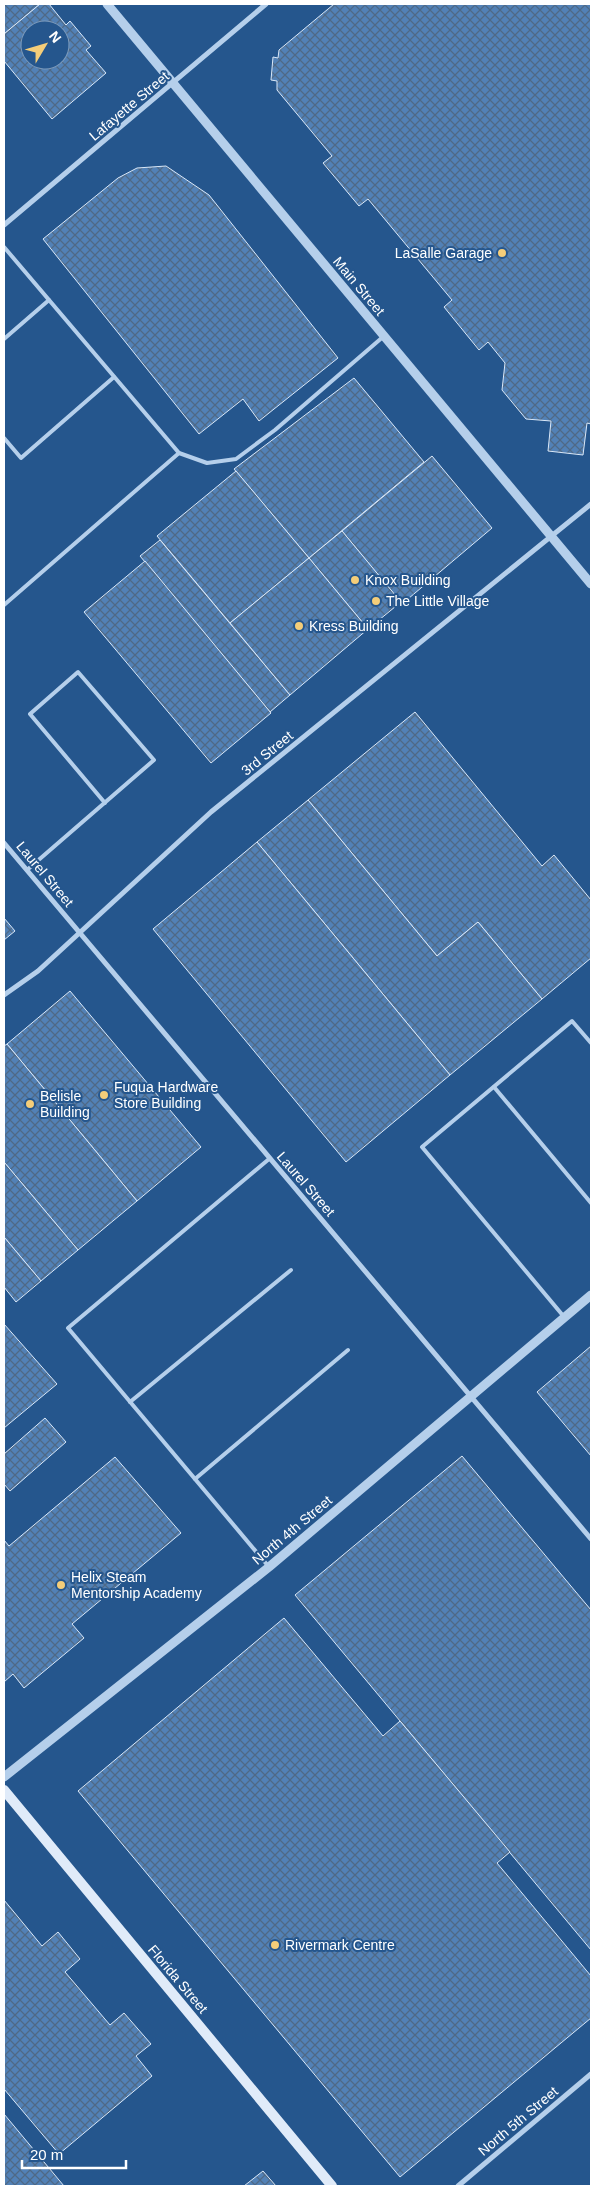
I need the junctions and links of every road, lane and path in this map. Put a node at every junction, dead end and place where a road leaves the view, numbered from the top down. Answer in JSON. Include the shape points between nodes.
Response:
{"nodes":[{"id":1,"x":107,"y":4,"type":"edge"},
{"id":2,"x":266,"y":4,"type":"edge"},
{"id":3,"x":173,"y":84,"type":"junction"},
{"id":4,"x":4,"y":225,"type":"edge"},
{"id":5,"x":4,"y":247,"type":"edge"},
{"id":6,"x":49,"y":300,"type":"junction"},
{"id":7,"x":384,"y":336,"type":"junction"},
{"id":8,"x":4,"y":339,"type":"edge"},
{"id":9,"x":114,"y":377,"type":"junction"},
{"id":10,"x":4,"y":438,"type":"edge"},
{"id":11,"x":179,"y":454,"type":"junction"},
{"id":12,"x":591,"y":504,"type":"edge"},
{"id":13,"x":552,"y":538,"type":"junction"},
{"id":14,"x":591,"y":584,"type":"edge"},
{"id":15,"x":4,"y":605,"type":"edge"},
{"id":16,"x":105,"y":803,"type":"junction"},
{"id":17,"x":4,"y":843,"type":"edge"},
{"id":18,"x":27,"y":870,"type":"junction"},
{"id":19,"x":80,"y":933,"type":"junction"},
{"id":20,"x":4,"y":995,"type":"edge"},
{"id":21,"x":591,"y":1044,"type":"edge"},
{"id":22,"x":494,"y":1087,"type":"junction"},
{"id":23,"x":269,"y":1159,"type":"junction"},
{"id":24,"x":591,"y":1203,"type":"edge"},
{"id":25,"x":291,"y":1270,"type":"dead end"},
{"id":26,"x":591,"y":1295,"type":"edge"},
{"id":27,"x":565,"y":1318,"type":"junction"},
{"id":28,"x":348,"y":1350,"type":"dead end"},
{"id":29,"x":472,"y":1396,"type":"junction"},
{"id":30,"x":130,"y":1402,"type":"junction"},
{"id":31,"x":195,"y":1479,"type":"junction"},
{"id":32,"x":591,"y":1539,"type":"edge"},
{"id":33,"x":269,"y":1567,"type":"junction"},
{"id":34,"x":4,"y":1777,"type":"edge"},
{"id":35,"x":4,"y":1790,"type":"edge"},
{"id":36,"x":591,"y":2074,"type":"edge"},
{"id":37,"x":332,"y":2186,"type":"edge"},
{"id":38,"x":458,"y":2186,"type":"edge"}],
"edges":[{"from":1,"to":3,"type":"street","name":"Main Street"},
{"from":2,"to":3,"type":"street","name":"Lafayette Street"},
{"from":3,"to":4,"type":"street","name":"Lafayette Street"},
{"from":3,"to":7,"type":"street","name":"Main Street"},
{"from":5,"to":6,"type":"lane"},
{"from":6,"to":8,"type":"lane"},
{"from":6,"to":9,"type":"lane"},
{"from":7,"to":11,"type":"lane","via":[[275,430],[236,459],[207,463]]},
{"from":7,"to":13,"type":"street","name":"Main Street"},
{"from":9,"to":10,"type":"lane","via":[[21,458]]},
{"from":9,"to":11,"type":"lane"},
{"from":11,"to":15,"type":"lane"},
{"from":12,"to":13,"type":"street","name":"3rd Street"},
{"from":13,"to":14,"type":"street","name":"Main Street"},
{"from":13,"to":19,"type":"street","name":"3rd Street","via":[[211,812]]},
{"from":16,"to":16,"type":"lane","via":[[154,760],[78,672],[30,714]]},
{"from":16,"to":18,"type":"lane"},
{"from":17,"to":18,"type":"street","name":"Laurel Street"},
{"from":18,"to":19,"type":"street","name":"Laurel Street"},
{"from":19,"to":20,"type":"street","name":"3rd Street","via":[[38,971]]},
{"from":19,"to":23,"type":"street","name":"Laurel Street"},
{"from":21,"to":22,"type":"lane","via":[[572,1022]]},
{"from":22,"to":24,"type":"lane"},
{"from":22,"to":27,"type":"lane","via":[[422,1147]]},
{"from":23,"to":29,"type":"street","name":"Laurel Street"},
{"from":23,"to":30,"type":"lane","via":[[68,1328]]},
{"from":25,"to":30,"type":"lane"},
{"from":26,"to":27,"type":"street","name":"North 4th Street"},
{"from":27,"to":29,"type":"street","name":"North 4th Street"},
{"from":28,"to":31,"type":"lane"},
{"from":29,"to":32,"type":"street","name":"Laurel Street"},
{"from":29,"to":33,"type":"street","name":"North 4th Street"},
{"from":30,"to":31,"type":"lane"},
{"from":31,"to":33,"type":"lane"},
{"from":33,"to":34,"type":"street","name":"North 4th Street"},
{"from":35,"to":37,"type":"main road","name":"Florida Street"},
{"from":36,"to":38,"type":"street","name":"North 5th Street"}]}
